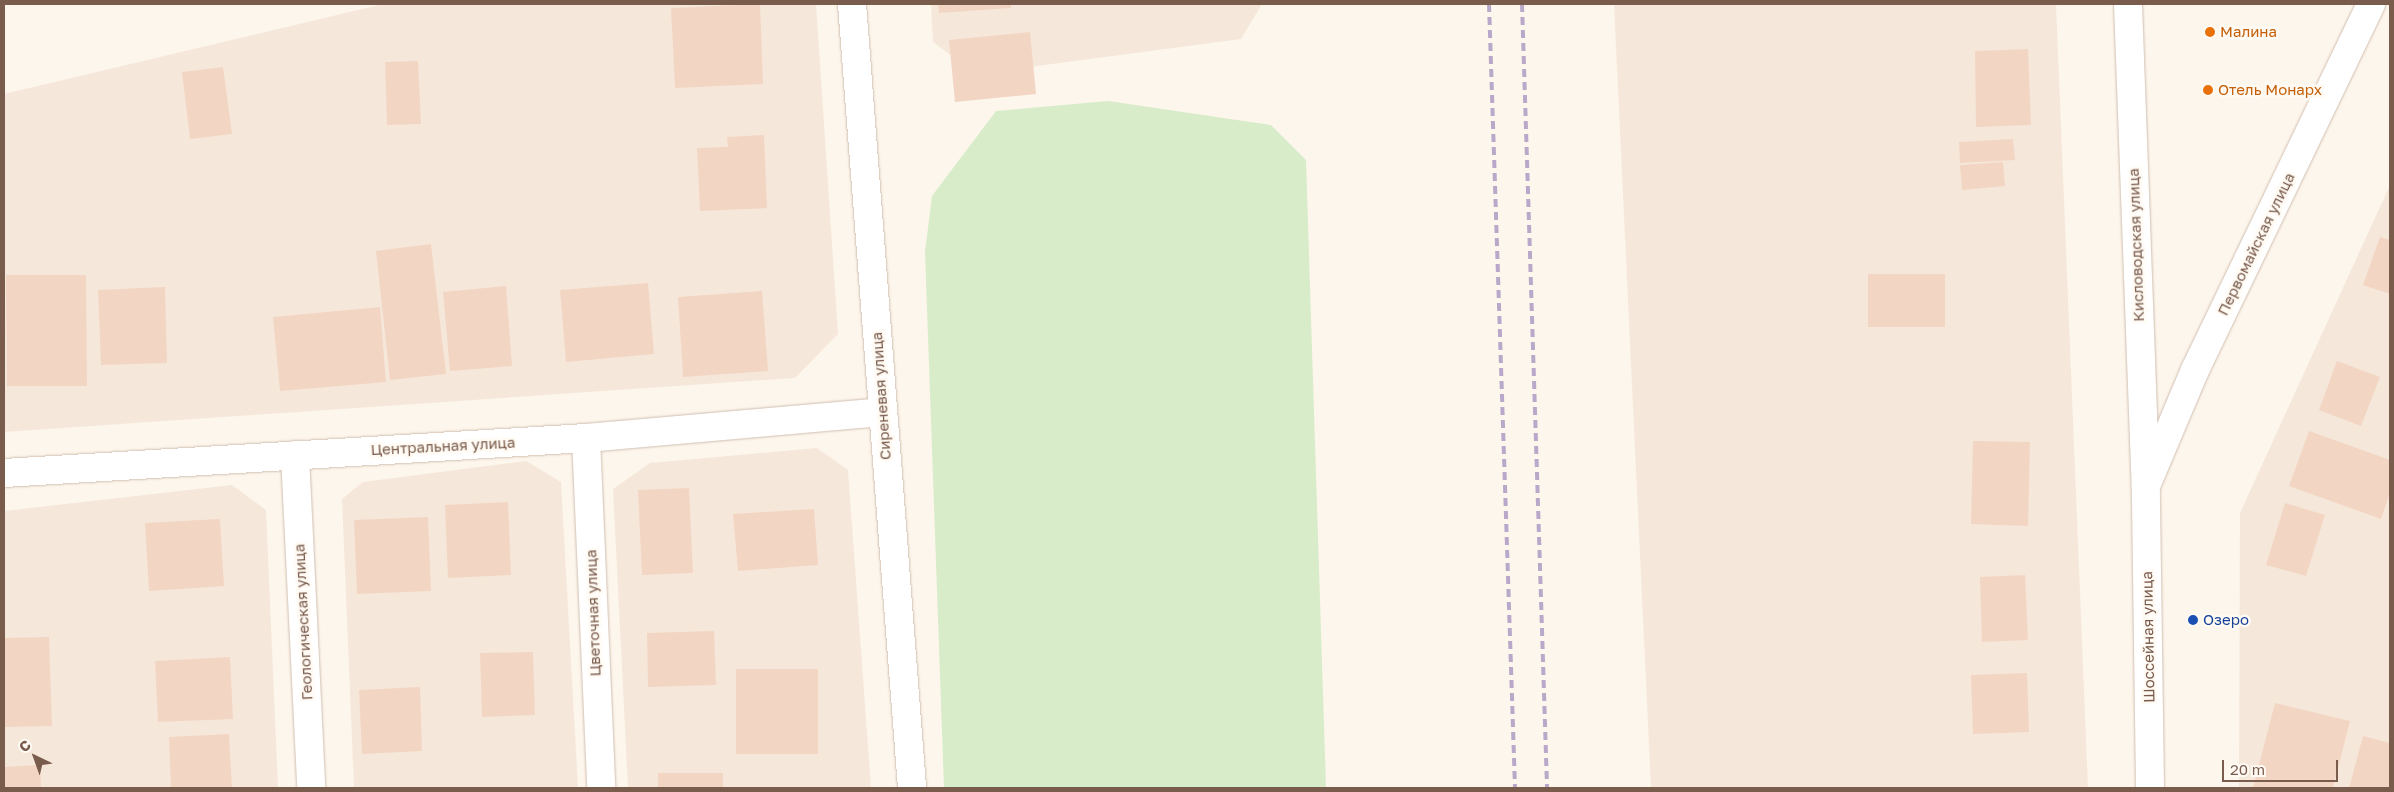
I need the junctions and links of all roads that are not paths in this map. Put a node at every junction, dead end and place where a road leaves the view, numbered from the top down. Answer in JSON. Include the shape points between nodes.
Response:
{"nodes":[{"id":1,"x":852,"y":4,"type":"edge"},
{"id":2,"x":2128,"y":4,"type":"edge"},
{"id":3,"x":2371,"y":4,"type":"edge"},
{"id":4,"x":882,"y":412,"type":"junction"},
{"id":5,"x":586,"y":438,"type":"junction"},
{"id":6,"x":295,"y":455,"type":"junction"},
{"id":7,"x":4,"y":473,"type":"edge"},
{"id":8,"x":2146,"y":486,"type":"junction"},
{"id":9,"x":311,"y":788,"type":"edge"},
{"id":10,"x":601,"y":788,"type":"edge"},
{"id":11,"x":912,"y":788,"type":"edge"},
{"id":12,"x":2150,"y":788,"type":"edge"}],
"edges":[{"from":1,"to":4,"type":"street","name":"Сиреневая улица"},
{"from":2,"to":8,"type":"street","name":"Кисловодская улица"},
{"from":3,"to":8,"type":"street","name":"Первомайская улица","via":[[2195,370]]},
{"from":4,"to":5,"type":"street","name":"Центральная улица"},
{"from":4,"to":11,"type":"street","name":"Сиреневая улица"},
{"from":5,"to":6,"type":"street","name":"Центральная улица"},
{"from":5,"to":10,"type":"street","name":"Цветочная улица"},
{"from":6,"to":7,"type":"street","name":"Центральная улица"},
{"from":6,"to":9,"type":"street","name":"Геологическая улица"},
{"from":8,"to":12,"type":"street","name":"Шоссейная улица"}]}
